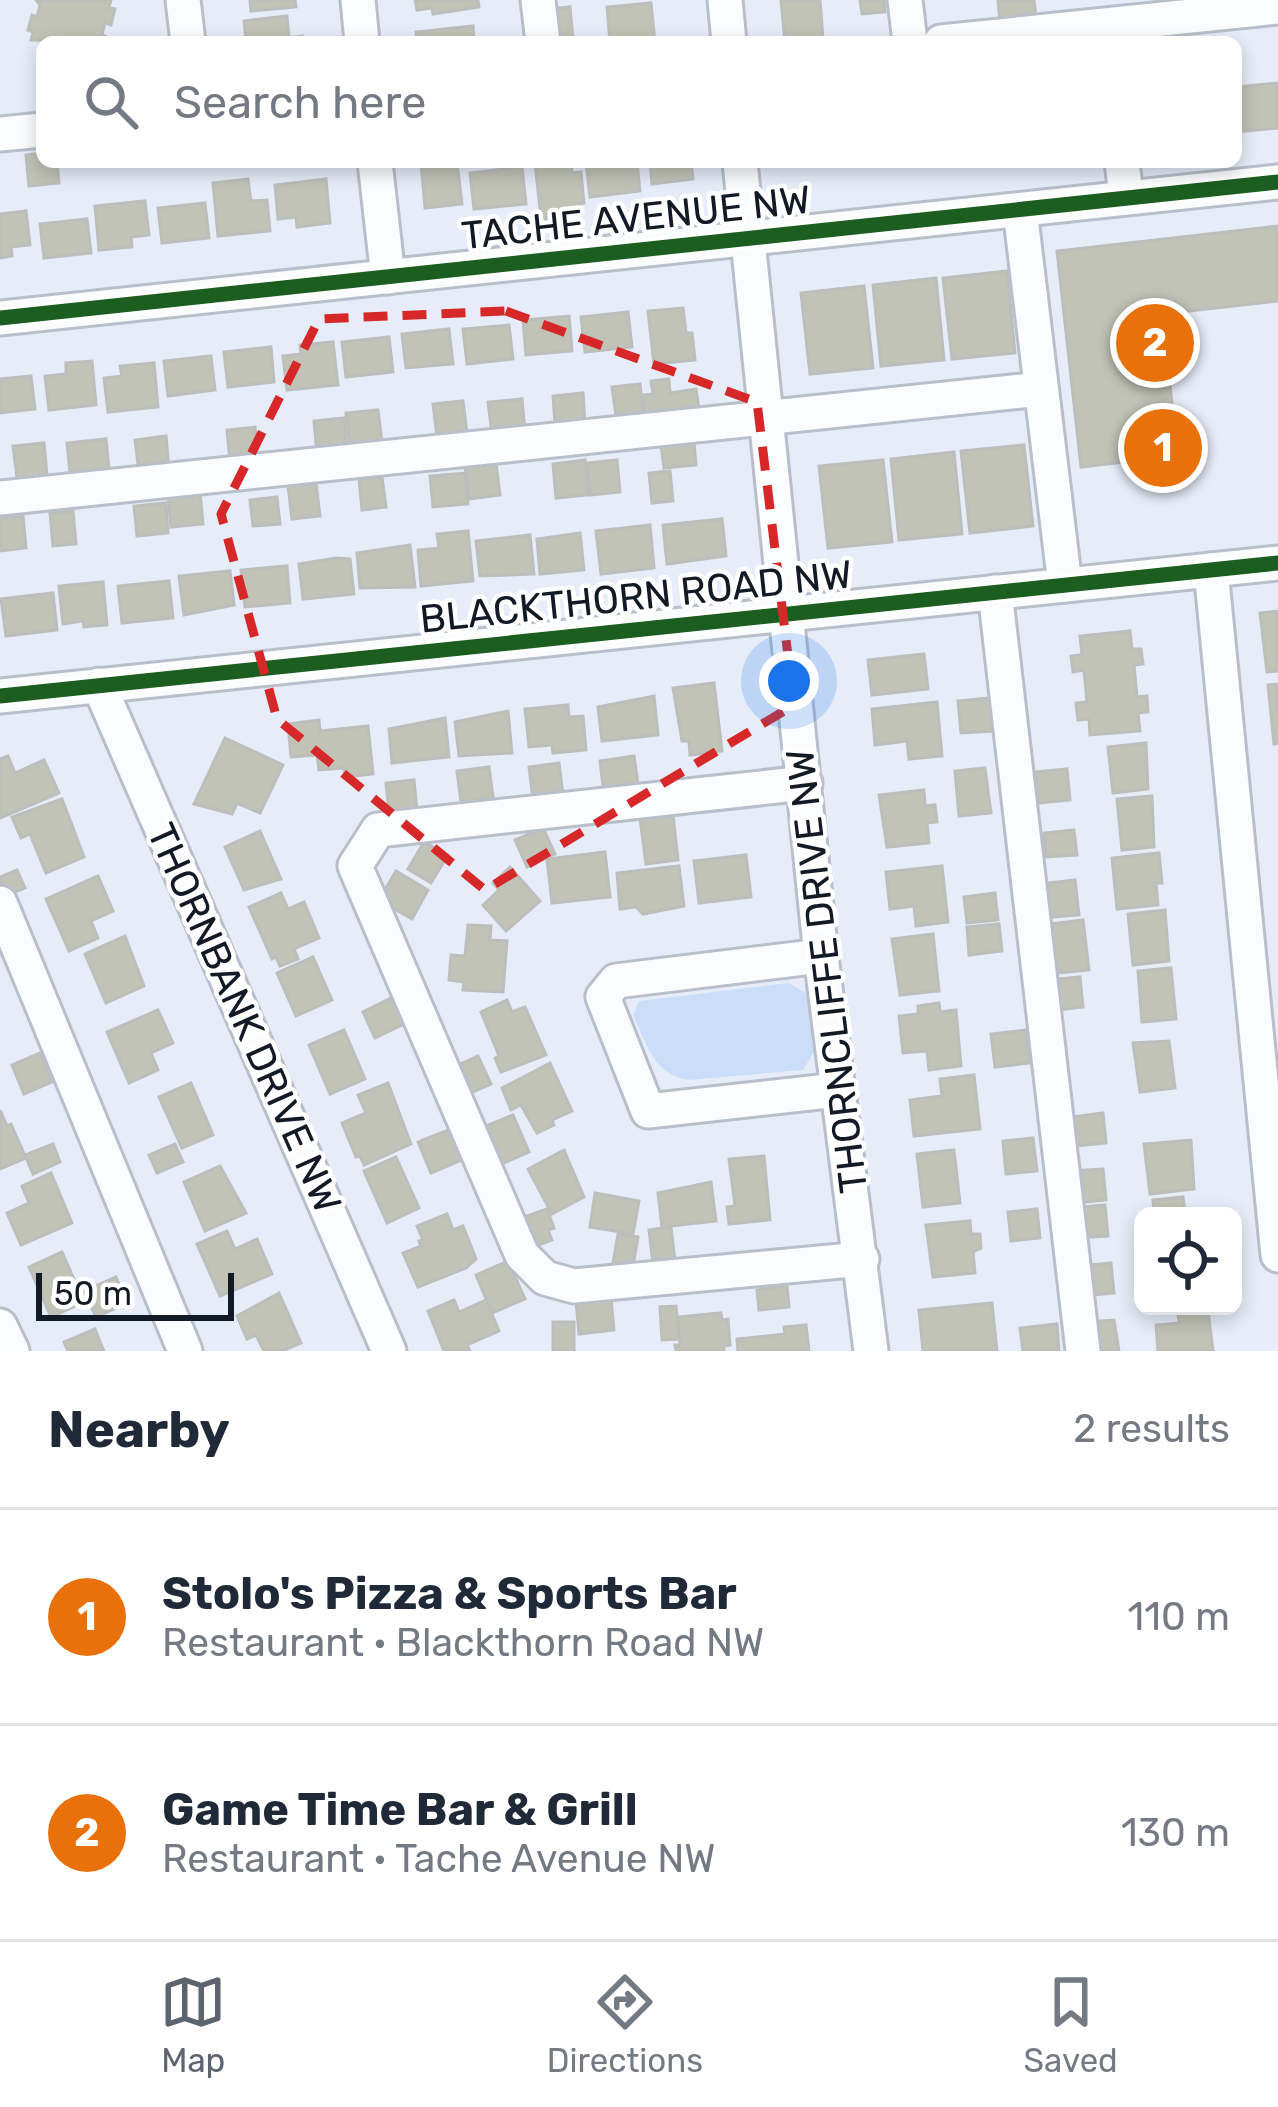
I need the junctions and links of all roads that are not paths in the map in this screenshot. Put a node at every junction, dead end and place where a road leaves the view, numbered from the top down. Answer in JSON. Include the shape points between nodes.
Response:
{"nodes":[{"id":1,"x":183,"y":0,"type":"edge"},
{"id":2,"x":358,"y":0,"type":"edge"},
{"id":3,"x":538,"y":0,"type":"edge"},
{"id":4,"x":725,"y":0,"type":"edge"},
{"id":5,"x":905,"y":0,"type":"edge"},
{"id":6,"x":1278,"y":8,"type":"edge"},
{"id":7,"x":1107,"y":22,"type":"edge"},
{"id":8,"x":187,"y":36,"type":"edge"},
{"id":9,"x":361,"y":36,"type":"edge"},
{"id":10,"x":542,"y":36,"type":"edge"},
{"id":11,"x":728,"y":36,"type":"edge"},
{"id":12,"x":909,"y":36,"type":"edge"},
{"id":13,"x":991,"y":36,"type":"edge"},
{"id":14,"x":36,"y":131,"type":"edge"},
{"id":15,"x":0,"y":134,"type":"edge"},
{"id":16,"x":376,"y":168,"type":"edge"},
{"id":17,"x":741,"y":168,"type":"edge"},
{"id":18,"x":1123,"y":168,"type":"edge"},
{"id":19,"x":1278,"y":182,"type":"edge"},
{"id":20,"x":1126,"y":196,"type":"junction"},
{"id":21,"x":1020,"y":209,"type":"junction"},
{"id":22,"x":748,"y":239,"type":"junction"},
{"id":23,"x":388,"y":277,"type":"junction"},
{"id":24,"x":0,"y":318,"type":"edge"},
{"id":25,"x":1041,"y":388,"type":"junction"},
{"id":26,"x":768,"y":418,"type":"junction"},
{"id":27,"x":0,"y":498,"type":"edge"},
{"id":28,"x":1278,"y":563,"type":"edge"},
{"id":29,"x":1211,"y":570,"type":"junction"},
{"id":30,"x":1065,"y":585,"type":"junction"},
{"id":31,"x":995,"y":592,"type":"junction"},
{"id":32,"x":789,"y":615,"type":"junction"},
{"id":33,"x":99,"y":686,"type":"junction"},
{"id":34,"x":0,"y":696,"type":"edge"},
{"id":35,"x":805,"y":784,"type":"junction"},
{"id":36,"x":0,"y":903,"type":"edge"},
{"id":37,"x":821,"y":956,"type":"junction"},
{"id":38,"x":836,"y":1090,"type":"junction"},
{"id":39,"x":1278,"y":1256,"type":"edge"},
{"id":40,"x":862,"y":1259,"type":"junction"},
{"id":41,"x":0,"y":1326,"type":"edge"},
{"id":42,"x":12,"y":1351,"type":"edge"},
{"id":43,"x":185,"y":1351,"type":"edge"},
{"id":44,"x":389,"y":1351,"type":"edge"},
{"id":45,"x":871,"y":1351,"type":"edge"},
{"id":46,"x":1083,"y":1351,"type":"edge"}],
"edges":[{"from":1,"to":8,"type":"street"},
{"from":2,"to":9,"type":"street"},
{"from":3,"to":10,"type":"street"},
{"from":4,"to":11,"type":"street"},
{"from":5,"to":12,"type":"street"},
{"from":6,"to":7,"type":"street"},
{"from":7,"to":13,"type":"street"},
{"from":14,"to":15,"type":"street"},
{"from":16,"to":23,"type":"street"},
{"from":17,"to":22,"type":"street","name":"THORNCLIFFE DRIVE NW"},
{"from":18,"to":20,"type":"street"},
{"from":19,"to":20,"type":"street","name":"TACHE AVENUE NW"},
{"from":20,"to":21,"type":"street","name":"TACHE AVENUE NW"},
{"from":21,"to":22,"type":"street","name":"TACHE AVENUE NW"},
{"from":21,"to":25,"type":"street"},
{"from":22,"to":23,"type":"street","name":"TACHE AVENUE NW"},
{"from":22,"to":26,"type":"street","name":"THORNCLIFFE DRIVE NW"},
{"from":23,"to":24,"type":"street","name":"TACHE AVENUE NW"},
{"from":25,"to":26,"type":"street"},
{"from":25,"to":30,"type":"street"},
{"from":26,"to":27,"type":"street"},
{"from":26,"to":32,"type":"street","name":"THORNCLIFFE DRIVE NW"},
{"from":28,"to":29,"type":"street","name":"BLACKTHORN ROAD NW"},
{"from":29,"to":30,"type":"street","name":"BLACKTHORN ROAD NW"},
{"from":29,"to":39,"type":"street"},
{"from":30,"to":31,"type":"street","name":"BLACKTHORN ROAD NW"},
{"from":31,"to":32,"type":"street","name":"BLACKTHORN ROAD NW"},
{"from":31,"to":46,"type":"street"},
{"from":32,"to":33,"type":"street","name":"BLACKTHORN ROAD NW"},
{"from":32,"to":35,"type":"street","name":"THORNCLIFFE DRIVE NW"},
{"from":33,"to":34,"type":"street","name":"BLACKTHORN ROAD NW"},
{"from":33,"to":44,"type":"street","name":"THORNBANK DRIVE NW"},
{"from":35,"to":37,"type":"street","name":"THORNCLIFFE DRIVE NW"},
{"from":35,"to":40,"type":"street","via":[[378,830],[355,866],[522,1255],[545,1277],[574,1286]]},
{"from":36,"to":43,"type":"street"},
{"from":37,"to":38,"type":"street","name":"THORNCLIFFE DRIVE NW"},
{"from":37,"to":38,"type":"street","via":[[616,981],[603,997],[648,1111]]},
{"from":38,"to":40,"type":"street","name":"THORNCLIFFE DRIVE NW"},
{"from":40,"to":45,"type":"street","name":"THORNCLIFFE DRIVE NW"},
{"from":41,"to":42,"type":"street"}]}
